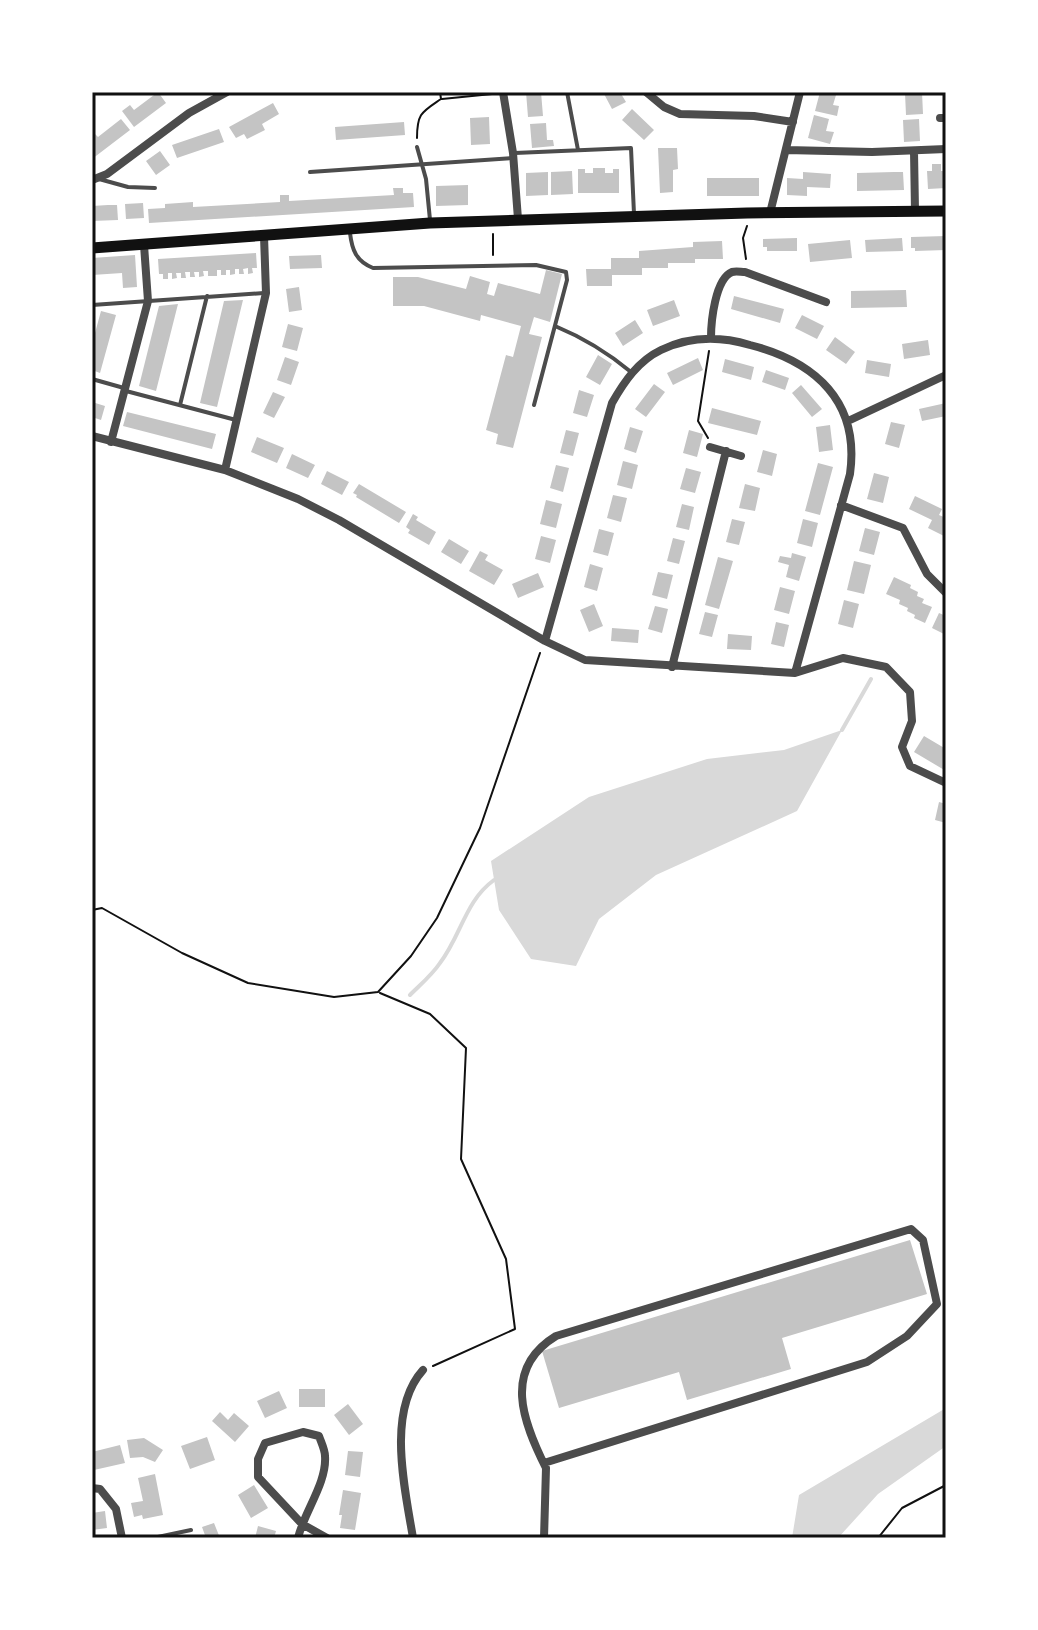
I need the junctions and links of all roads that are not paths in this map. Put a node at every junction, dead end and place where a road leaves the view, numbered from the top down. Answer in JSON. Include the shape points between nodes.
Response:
{"nodes":[{"id":1,"x":227,"y":92,"type":"edge"},
{"id":2,"x":567,"y":92,"type":"edge"},
{"id":3,"x":646,"y":92,"type":"edge"},
{"id":4,"x":800,"y":92,"type":"edge"},
{"id":5,"x":503,"y":93,"type":"edge"},
{"id":6,"x":793,"y":122,"type":"junction"},
{"id":7,"x":417,"y":147,"type":"road end"},
{"id":8,"x":946,"y":149,"type":"edge"},
{"id":9,"x":578,"y":150,"type":"junction"},
{"id":10,"x":786,"y":150,"type":"junction"},
{"id":11,"x":914,"y":151,"type":"junction"},
{"id":12,"x":513,"y":155,"type":"junction"},
{"id":13,"x":422,"y":164,"type":"junction"},
{"id":14,"x":310,"y":172,"type":"dead end"},
{"id":15,"x":96,"y":179,"type":"edge"},
{"id":16,"x":155,"y":188,"type":"dead end"},
{"id":17,"x":915,"y":211,"type":"junction"},
{"id":18,"x":946,"y":211,"type":"edge"},
{"id":19,"x":770,"y":213,"type":"junction"},
{"id":20,"x":634,"y":217,"type":"junction"},
{"id":21,"x":518,"y":219,"type":"junction"},
{"id":22,"x":430,"y":223,"type":"junction"},
{"id":23,"x":350,"y":229,"type":"junction"},
{"id":24,"x":264,"y":236,"type":"junction"},
{"id":25,"x":144,"y":245,"type":"junction"},
{"id":26,"x":92,"y":248,"type":"edge"},
{"id":27,"x":266,"y":293,"type":"junction"},
{"id":28,"x":207,"y":296,"type":"junction"},
{"id":29,"x":148,"y":301,"type":"junction"},
{"id":30,"x":826,"y":302,"type":"dead end"},
{"id":31,"x":92,"y":305,"type":"edge"},
{"id":32,"x":555,"y":326,"type":"junction"},
{"id":33,"x":711,"y":338,"type":"junction"},
{"id":34,"x":632,"y":373,"type":"junction"},
{"id":35,"x":946,"y":375,"type":"edge"},
{"id":36,"x":92,"y":379,"type":"edge"},
{"id":37,"x":125,"y":389,"type":"junction"},
{"id":38,"x":180,"y":405,"type":"junction"},
{"id":39,"x":534,"y":405,"type":"dead end"},
{"id":40,"x":236,"y":420,"type":"junction"},
{"id":41,"x":848,"y":421,"type":"junction"},
{"id":42,"x":92,"y":436,"type":"edge"},
{"id":43,"x":111,"y":442,"type":"junction"},
{"id":44,"x":710,"y":447,"type":"road end"},
{"id":45,"x":726,"y":451,"type":"junction"},
{"id":46,"x":741,"y":456,"type":"dead end"},
{"id":47,"x":225,"y":470,"type":"junction"},
{"id":48,"x":841,"y":505,"type":"junction"},
{"id":49,"x":946,"y":593,"type":"edge"},
{"id":50,"x":545,"y":641,"type":"junction"},
{"id":51,"x":672,"y":667,"type":"junction"},
{"id":52,"x":795,"y":673,"type":"junction"},
{"id":53,"x":946,"y":783,"type":"edge"},
{"id":54,"x":423,"y":1370,"type":"road end"},
{"id":55,"x":544,"y":1463,"type":"junction"},
{"id":56,"x":92,"y":1488,"type":"edge"},
{"id":57,"x":302,"y":1524,"type":"junction"},
{"id":58,"x":191,"y":1530,"type":"dead end"},
{"id":59,"x":122,"y":1538,"type":"edge"},
{"id":60,"x":153,"y":1538,"type":"edge"},
{"id":61,"x":298,"y":1538,"type":"edge"},
{"id":62,"x":327,"y":1538,"type":"edge"},
{"id":63,"x":413,"y":1538,"type":"edge"},
{"id":64,"x":544,"y":1538,"type":"edge"}],
"edges":[{"from":1,"to":15,"type":"street"},
{"from":2,"to":9,"type":"lane"},
{"from":3,"to":6,"type":"street","via":[[680,114]]},
{"from":4,"to":6,"type":"street"},
{"from":5,"to":12,"type":"street"},
{"from":6,"to":10,"type":"street"},
{"from":7,"to":13,"type":"lane"},
{"from":8,"to":11,"type":"street"},
{"from":9,"to":12,"type":"lane"},
{"from":9,"to":20,"type":"lane","via":[[631,148]]},
{"from":10,"to":11,"type":"street"},
{"from":10,"to":19,"type":"street"},
{"from":11,"to":17,"type":"street"},
{"from":12,"to":13,"type":"lane"},
{"from":12,"to":21,"type":"street"},
{"from":13,"to":14,"type":"lane"},
{"from":13,"to":22,"type":"lane"},
{"from":15,"to":16,"type":"lane"},
{"from":17,"to":18,"type":"main road"},
{"from":17,"to":19,"type":"main road"},
{"from":19,"to":20,"type":"main road"},
{"from":20,"to":21,"type":"main road"},
{"from":21,"to":22,"type":"main road"},
{"from":22,"to":23,"type":"main road"},
{"from":23,"to":24,"type":"main road"},
{"from":23,"to":32,"type":"lane","via":[[357,258],[373,268],[536,265],[566,272]]},
{"from":24,"to":25,"type":"main road"},
{"from":24,"to":27,"type":"street"},
{"from":25,"to":26,"type":"main road"},
{"from":25,"to":29,"type":"street"},
{"from":27,"to":28,"type":"lane"},
{"from":27,"to":40,"type":"street"},
{"from":28,"to":29,"type":"lane"},
{"from":28,"to":38,"type":"lane"},
{"from":29,"to":31,"type":"lane"},
{"from":29,"to":37,"type":"street"},
{"from":30,"to":33,"type":"street","via":[[732,272],[721,282]]},
{"from":32,"to":34,"type":"lane","via":[[582,337]]},
{"from":32,"to":39,"type":"lane"},
{"from":33,"to":34,"type":"street","via":[[659,351]]},
{"from":33,"to":41,"type":"street","via":[[760,347],[801,363],[835,395]]},
{"from":34,"to":50,"type":"street","via":[[612,403]]},
{"from":35,"to":41,"type":"street"},
{"from":36,"to":37,"type":"lane"},
{"from":37,"to":38,"type":"lane"},
{"from":37,"to":43,"type":"street"},
{"from":38,"to":40,"type":"lane"},
{"from":40,"to":47,"type":"street"},
{"from":41,"to":48,"type":"street","via":[[853,456]]},
{"from":42,"to":43,"type":"street"},
{"from":43,"to":47,"type":"street"},
{"from":44,"to":45,"type":"street"},
{"from":45,"to":46,"type":"street"},
{"from":45,"to":51,"type":"street"},
{"from":47,"to":50,"type":"street","via":[[339,520]]},
{"from":48,"to":49,"type":"street","via":[[903,528],[927,574]]},
{"from":48,"to":52,"type":"street"},
{"from":50,"to":51,"type":"street","via":[[585,660]]},
{"from":51,"to":52,"type":"street"},
{"from":52,"to":53,"type":"street","via":[[843,658],[886,667],[910,692],[912,721],[902,747],[910,766]]},
{"from":54,"to":63,"type":"street","via":[[413,1381],[405,1407],[400,1460]]},
{"from":55,"to":55,"type":"street","via":[[521,1398],[527,1366],[538,1348],[556,1336],[911,1229],[923,1240],[937,1304],[907,1336],[867,1362]]},
{"from":55,"to":64,"type":"street"},
{"from":56,"to":59,"type":"street","via":[[100,1489],[116,1509]]},
{"from":57,"to":57,"type":"street","via":[[258,1477],[258,1459],[265,1443],[303,1432],[319,1436],[325,1455]]},
{"from":57,"to":61,"type":"street"},
{"from":57,"to":62,"type":"street"},
{"from":58,"to":60,"type":"lane"}]}
